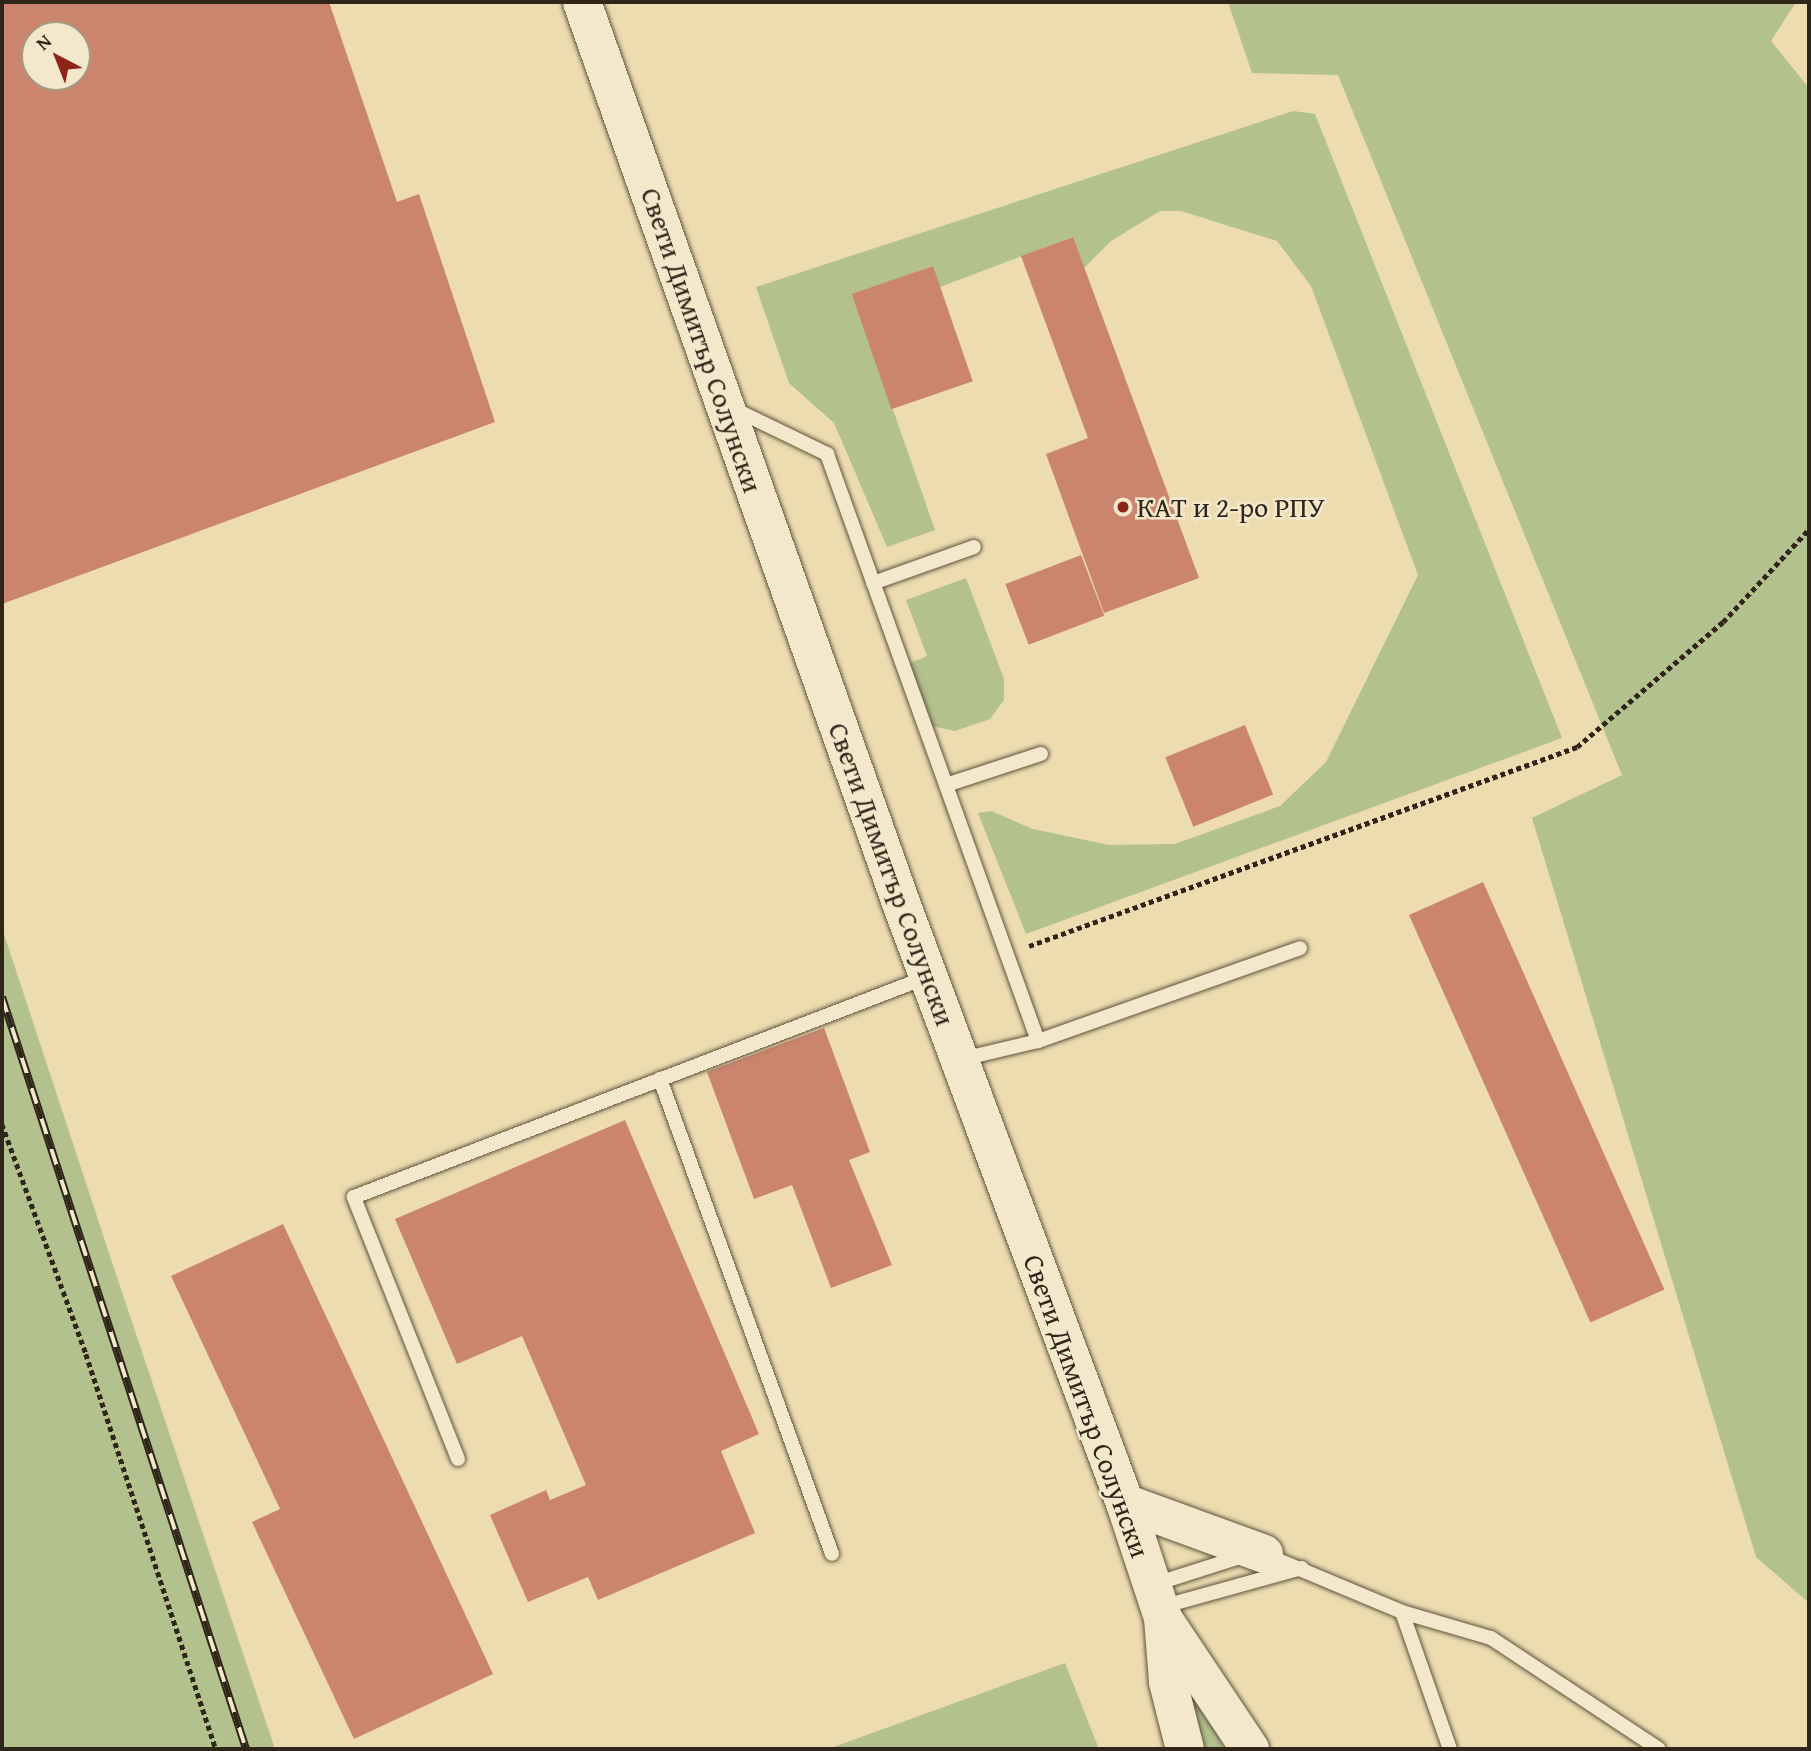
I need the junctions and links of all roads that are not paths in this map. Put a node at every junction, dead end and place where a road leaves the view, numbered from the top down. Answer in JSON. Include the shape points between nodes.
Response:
{"nodes":[{"id":1,"x":582,"y":2,"type":"edge"},
{"id":2,"x":725,"y":404,"type":"junction"},
{"id":3,"x":974,"y":547,"type":"dead end"},
{"id":4,"x":873,"y":583,"type":"junction"},
{"id":5,"x":1041,"y":754,"type":"dead end"},
{"id":6,"x":946,"y":785,"type":"junction"},
{"id":7,"x":1300,"y":948,"type":"dead end"},
{"id":8,"x":928,"y":976,"type":"junction"},
{"id":9,"x":1038,"y":1041,"type":"junction"},
{"id":10,"x":960,"y":1060,"type":"junction"},
{"id":11,"x":660,"y":1079,"type":"junction"},
{"id":12,"x":458,"y":1459,"type":"dead end"},
{"id":13,"x":1125,"y":1503,"type":"junction"},
{"id":14,"x":832,"y":1554,"type":"dead end"},
{"id":15,"x":1264,"y":1554,"type":"junction"},
{"id":16,"x":1302,"y":1568,"type":"junction"},
{"id":17,"x":1158,"y":1604,"type":"junction"},
{"id":18,"x":1402,"y":1612,"type":"junction"},
{"id":19,"x":1185,"y":1749,"type":"edge"},
{"id":20,"x":1250,"y":1749,"type":"edge"},
{"id":21,"x":1450,"y":1749,"type":"edge"},
{"id":22,"x":1659,"y":1749,"type":"edge"}],
"edges":[{"from":1,"to":2,"type":"main road","name":"Свети Димитър Солунски"},
{"from":2,"to":4,"type":"lane","via":[[827,454]]},
{"from":2,"to":8,"type":"main road","name":"Свети Димитър Солунски"},
{"from":3,"to":4,"type":"lane"},
{"from":4,"to":6,"type":"lane"},
{"from":5,"to":6,"type":"lane"},
{"from":6,"to":9,"type":"lane"},
{"from":7,"to":9,"type":"lane"},
{"from":8,"to":10,"type":"main road","name":"Свети Димитър Солунски"},
{"from":8,"to":11,"type":"lane"},
{"from":9,"to":10,"type":"lane"},
{"from":10,"to":13,"type":"main road","name":"Свети Димитър Солунски"},
{"from":11,"to":12,"type":"lane","via":[[354,1197]]},
{"from":11,"to":14,"type":"lane"},
{"from":13,"to":15,"type":"main road"},
{"from":13,"to":17,"type":"main road","name":"Свети Димитър Солунски"},
{"from":15,"to":16,"type":"lane"},
{"from":15,"to":17,"type":"lane"},
{"from":16,"to":17,"type":"lane"},
{"from":16,"to":18,"type":"lane"},
{"from":17,"to":19,"type":"main road","name":"Свети Димитър Солунски","via":[[1168,1682]]},
{"from":17,"to":20,"type":"main road"},
{"from":18,"to":21,"type":"lane"},
{"from":18,"to":22,"type":"lane","via":[[1491,1638]]}]}
